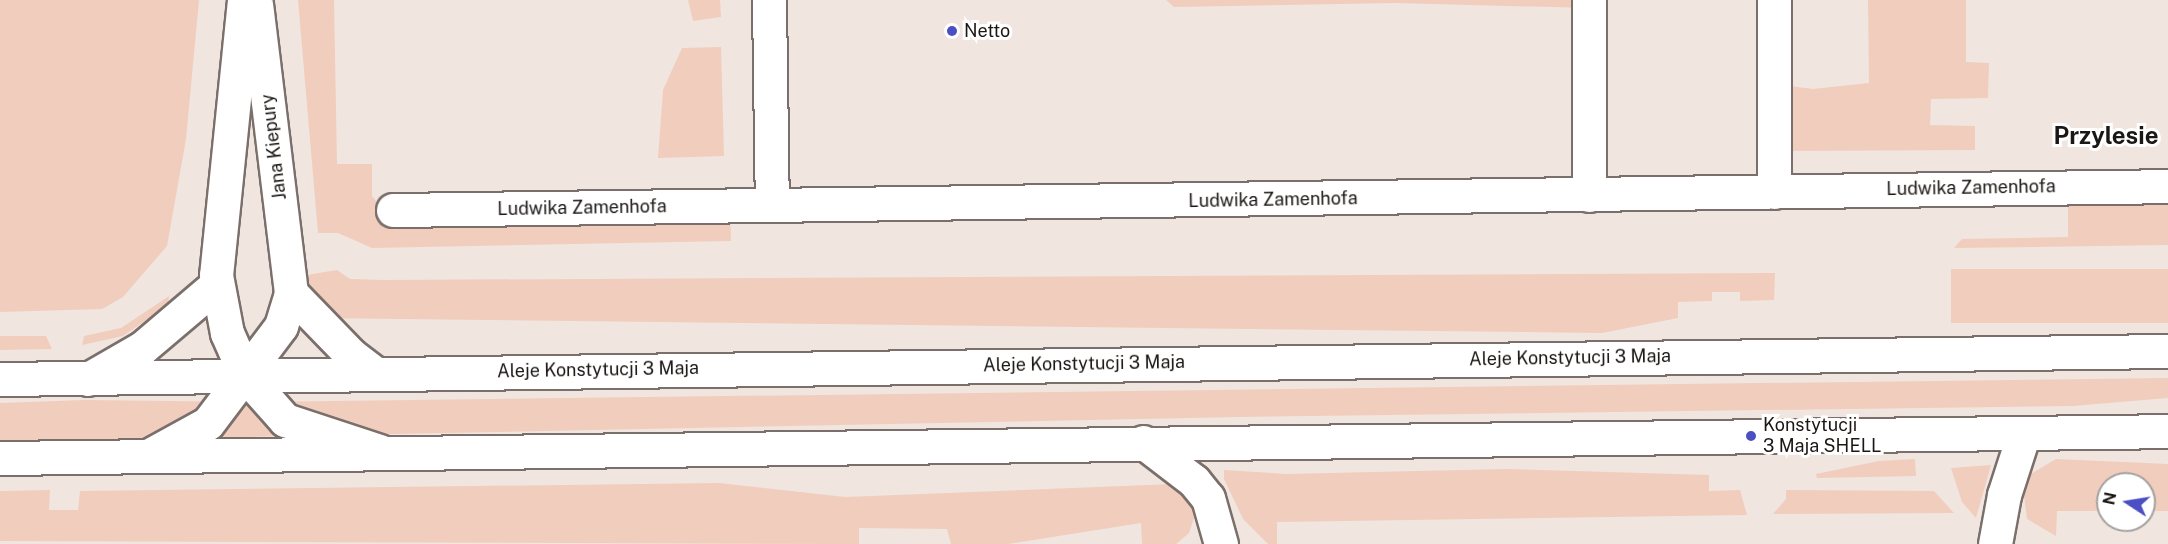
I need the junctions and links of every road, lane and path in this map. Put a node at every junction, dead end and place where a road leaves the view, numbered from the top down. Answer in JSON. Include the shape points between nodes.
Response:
{"nodes":[{"id":1,"x":244,"y":0,"type":"edge"},
{"id":2,"x":255,"y":0,"type":"edge"},
{"id":3,"x":768,"y":0,"type":"edge"},
{"id":4,"x":1589,"y":0,"type":"edge"},
{"id":5,"x":1774,"y":0,"type":"edge"},
{"id":6,"x":2168,"y":186,"type":"edge"},
{"id":7,"x":1774,"y":192,"type":"junction"},
{"id":8,"x":1589,"y":195,"type":"junction"},
{"id":9,"x":772,"y":205,"type":"junction"},
{"id":10,"x":393,"y":210,"type":"dead end"},
{"id":11,"x":215,"y":286,"type":"junction"},
{"id":12,"x":291,"y":293,"type":"junction"},
{"id":13,"x":2168,"y":351,"type":"edge"},
{"id":14,"x":375,"y":373,"type":"junction"},
{"id":15,"x":246,"y":376,"type":"junction"},
{"id":16,"x":88,"y":379,"type":"junction"},
{"id":17,"x":0,"y":380,"type":"edge"},
{"id":18,"x":2168,"y":431,"type":"edge"},
{"id":19,"x":2024,"y":432,"type":"junction"},
{"id":20,"x":1143,"y":442,"type":"junction"},
{"id":21,"x":385,"y":452,"type":"junction"},
{"id":22,"x":148,"y":456,"type":"junction"},
{"id":23,"x":0,"y":458,"type":"edge"},
{"id":24,"x":1221,"y":544,"type":"edge"},
{"id":25,"x":1995,"y":544,"type":"edge"}],
"edges":[{"from":1,"to":11,"type":"main road","name":"Jana Kiepury"},
{"from":2,"to":12,"type":"main road","name":"Jana Kiepury"},
{"from":3,"to":9,"type":"main road"},
{"from":4,"to":8,"type":"main road"},
{"from":5,"to":7,"type":"main road"},
{"from":6,"to":7,"type":"main road","name":"Ludwika Zamenhofa"},
{"from":7,"to":8,"type":"main road","name":"Ludwika Zamenhofa"},
{"from":8,"to":9,"type":"main road","name":"Ludwika Zamenhofa"},
{"from":9,"to":10,"type":"main road","name":"Ludwika Zamenhofa"},
{"from":11,"to":15,"type":"main road","name":"Jana Kiepury","via":[[227,333]]},
{"from":11,"to":16,"type":"main road","via":[[142,348]]},
{"from":12,"to":14,"type":"main road","via":[[351,355]]},
{"from":12,"to":15,"type":"main road","name":"Jana Kiepury","via":[[280,326]]},
{"from":13,"to":14,"type":"main road","name":"Aleje Konstytucji 3 Maja"},
{"from":14,"to":15,"type":"main road","name":"Aleje Konstytucji 3 Maja"},
{"from":15,"to":16,"type":"main road","name":"Aleje Konstytucji 3 Maja"},
{"from":15,"to":21,"type":"main road","name":"Jana Kiepury","via":[[285,420]]},
{"from":15,"to":22,"type":"main road","name":"Jana Kiepury","via":[[208,423]]},
{"from":16,"to":17,"type":"main road","name":"Aleje Konstytucji 3 Maja"},
{"from":18,"to":19,"type":"main road"},
{"from":19,"to":20,"type":"main road"},
{"from":19,"to":25,"type":"main road","via":[[2004,495]]},
{"from":20,"to":21,"type":"main road"},
{"from":20,"to":24,"type":"main road","via":[[1194,481],[1208,498]]},
{"from":21,"to":22,"type":"main road"},
{"from":22,"to":23,"type":"main road"}]}
